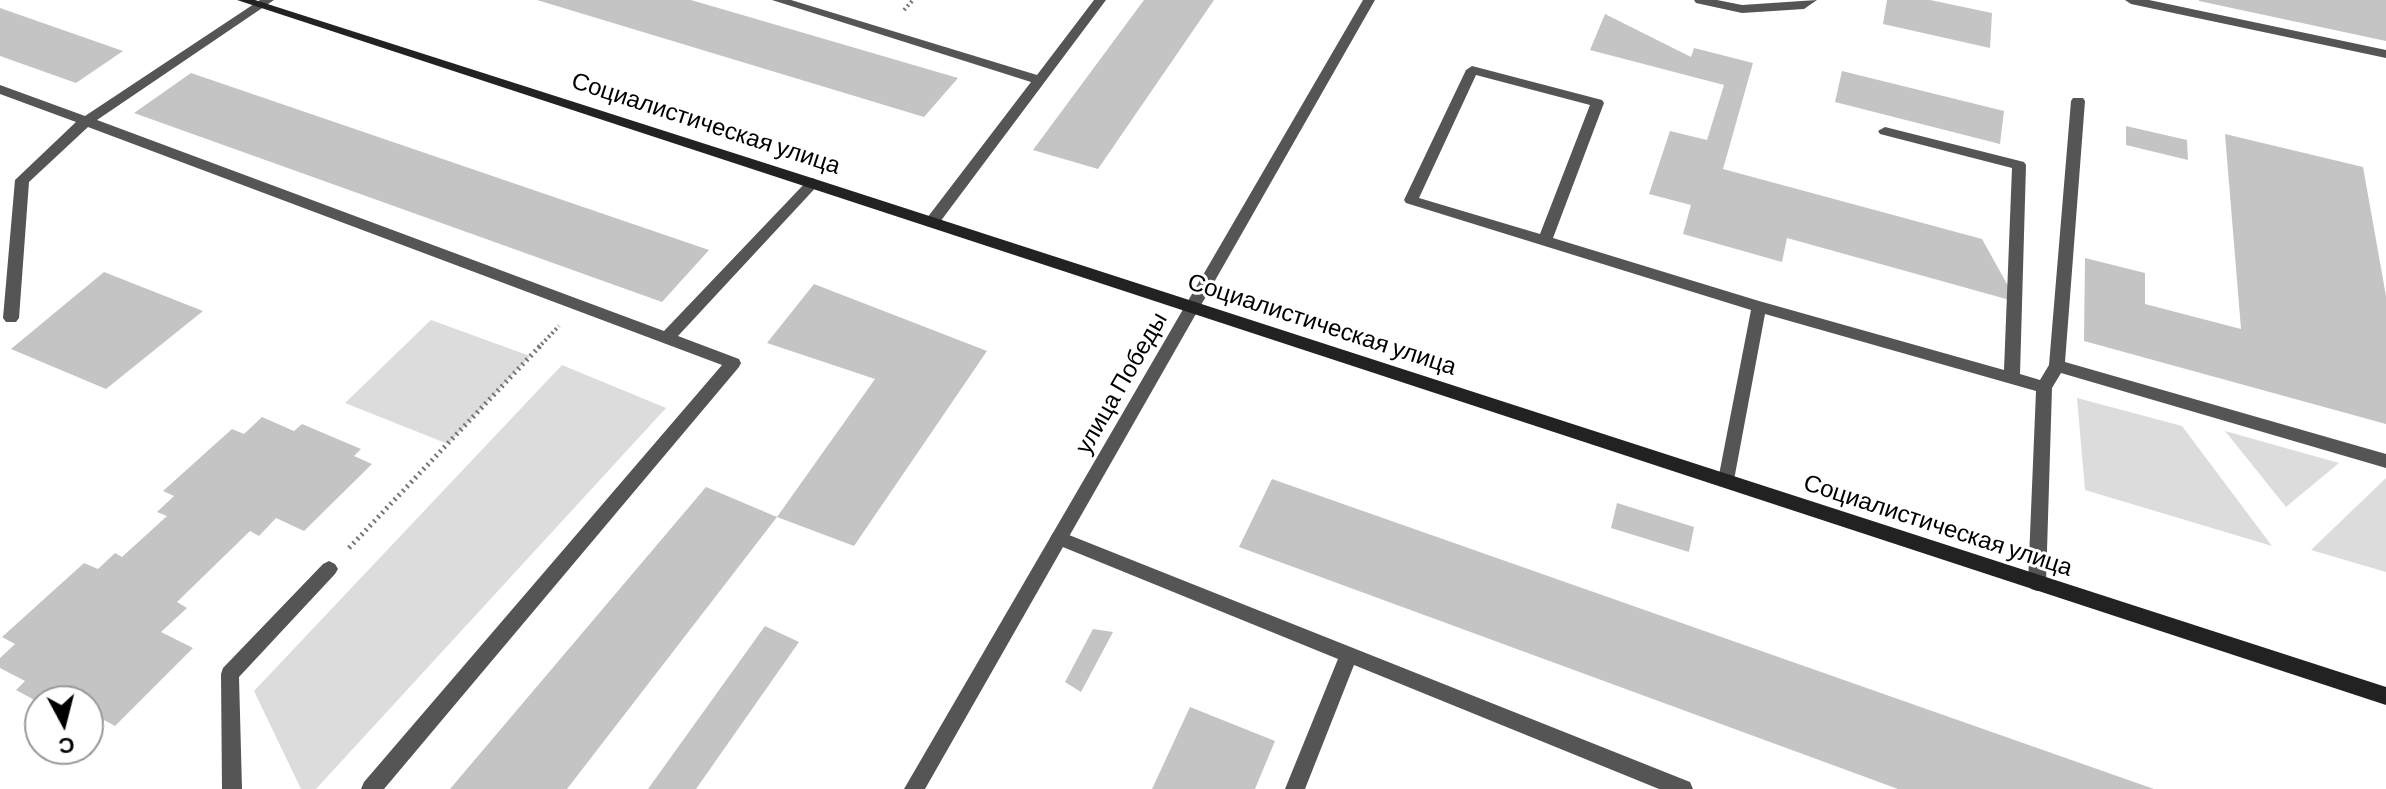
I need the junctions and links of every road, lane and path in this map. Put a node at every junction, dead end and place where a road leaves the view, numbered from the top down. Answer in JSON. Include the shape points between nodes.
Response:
{"nodes":[{"id":1,"x":243,"y":0,"type":"edge"},
{"id":2,"x":778,"y":0,"type":"edge"},
{"id":3,"x":1100,"y":0,"type":"edge"},
{"id":4,"x":1369,"y":0,"type":"edge"},
{"id":5,"x":1700,"y":0,"type":"edge"},
{"id":6,"x":1811,"y":0,"type":"edge"},
{"id":7,"x":2131,"y":0,"type":"edge"},
{"id":8,"x":264,"y":3,"type":"edge"},
{"id":9,"x":2386,"y":54,"type":"edge"},
{"id":10,"x":1040,"y":80,"type":"junction"},
{"id":11,"x":0,"y":89,"type":"edge"},
{"id":12,"x":2078,"y":101,"type":"dead end"},
{"id":13,"x":85,"y":122,"type":"junction"},
{"id":14,"x":1885,"y":131,"type":"dead end"},
{"id":15,"x":813,"y":183,"type":"junction"},
{"id":16,"x":932,"y":222,"type":"junction"},
{"id":17,"x":1545,"y":240,"type":"junction"},
{"id":18,"x":580,"y":303,"type":"junction"},
{"id":19,"x":1192,"y":306,"type":"junction"},
{"id":20,"x":1759,"y":307,"type":"junction"},
{"id":21,"x":11,"y":318,"type":"dead end"},
{"id":22,"x":667,"y":338,"type":"junction"},
{"id":23,"x":2057,"y":366,"type":"junction"},
{"id":24,"x":2012,"y":378,"type":"junction"},
{"id":25,"x":2044,"y":387,"type":"junction"},
{"id":26,"x":2386,"y":461,"type":"edge"},
{"id":27,"x":1726,"y":480,"type":"junction"},
{"id":28,"x":1059,"y":538,"type":"junction"},
{"id":29,"x":329,"y":569,"type":"joint"},
{"id":30,"x":2037,"y":583,"type":"junction"},
{"id":31,"x":1349,"y":655,"type":"junction"},
{"id":32,"x":2386,"y":696,"type":"edge"},
{"id":33,"x":232,"y":789,"type":"edge"},
{"id":34,"x":371,"y":789,"type":"edge"},
{"id":35,"x":914,"y":789,"type":"edge"},
{"id":36,"x":1295,"y":789,"type":"edge"},
{"id":37,"x":1683,"y":789,"type":"edge"}],
"edges":[{"from":1,"to":8,"type":"main road","name":"Социалистическая улица"},
{"from":2,"to":10,"type":"street"},
{"from":3,"to":10,"type":"street"},
{"from":4,"to":19,"type":"street","name":"улица Победы"},
{"from":5,"to":6,"type":"street","via":[[1742,9],[1804,5]]},
{"from":7,"to":9,"type":"street"},
{"from":8,"to":13,"type":"street"},
{"from":8,"to":15,"type":"main road","name":"Социалистическая улица"},
{"from":10,"to":16,"type":"street"},
{"from":11,"to":13,"type":"street"},
{"from":12,"to":23,"type":"street"},
{"from":13,"to":18,"type":"street"},
{"from":13,"to":21,"type":"street","via":[[22,180]]},
{"from":14,"to":24,"type":"street","via":[[2019,165]]},
{"from":15,"to":16,"type":"main road","name":"Социалистическая улица"},
{"from":15,"to":22,"type":"street"},
{"from":16,"to":19,"type":"main road","name":"Социалистическая улица"},
{"from":17,"to":17,"type":"street","via":[[1597,103],[1472,70],[1411,200]]},
{"from":17,"to":20,"type":"street"},
{"from":18,"to":22,"type":"street"},
{"from":18,"to":29,"type":"path"},
{"from":19,"to":27,"type":"main road","name":"Социалистическая улица"},
{"from":19,"to":28,"type":"street","name":"улица Победы"},
{"from":20,"to":24,"type":"street"},
{"from":20,"to":27,"type":"street"},
{"from":22,"to":34,"type":"street","via":[[733,363]]},
{"from":23,"to":25,"type":"street"},
{"from":23,"to":26,"type":"street"},
{"from":24,"to":25,"type":"street"},
{"from":25,"to":30,"type":"street"},
{"from":27,"to":30,"type":"main road","name":"Социалистическая улица"},
{"from":28,"to":31,"type":"street"},
{"from":28,"to":35,"type":"street","name":"улица Победы"},
{"from":29,"to":33,"type":"street","via":[[230,674]]},
{"from":30,"to":32,"type":"main road","name":"Социалистическая улица"},
{"from":31,"to":36,"type":"street"},
{"from":31,"to":37,"type":"street"}]}
